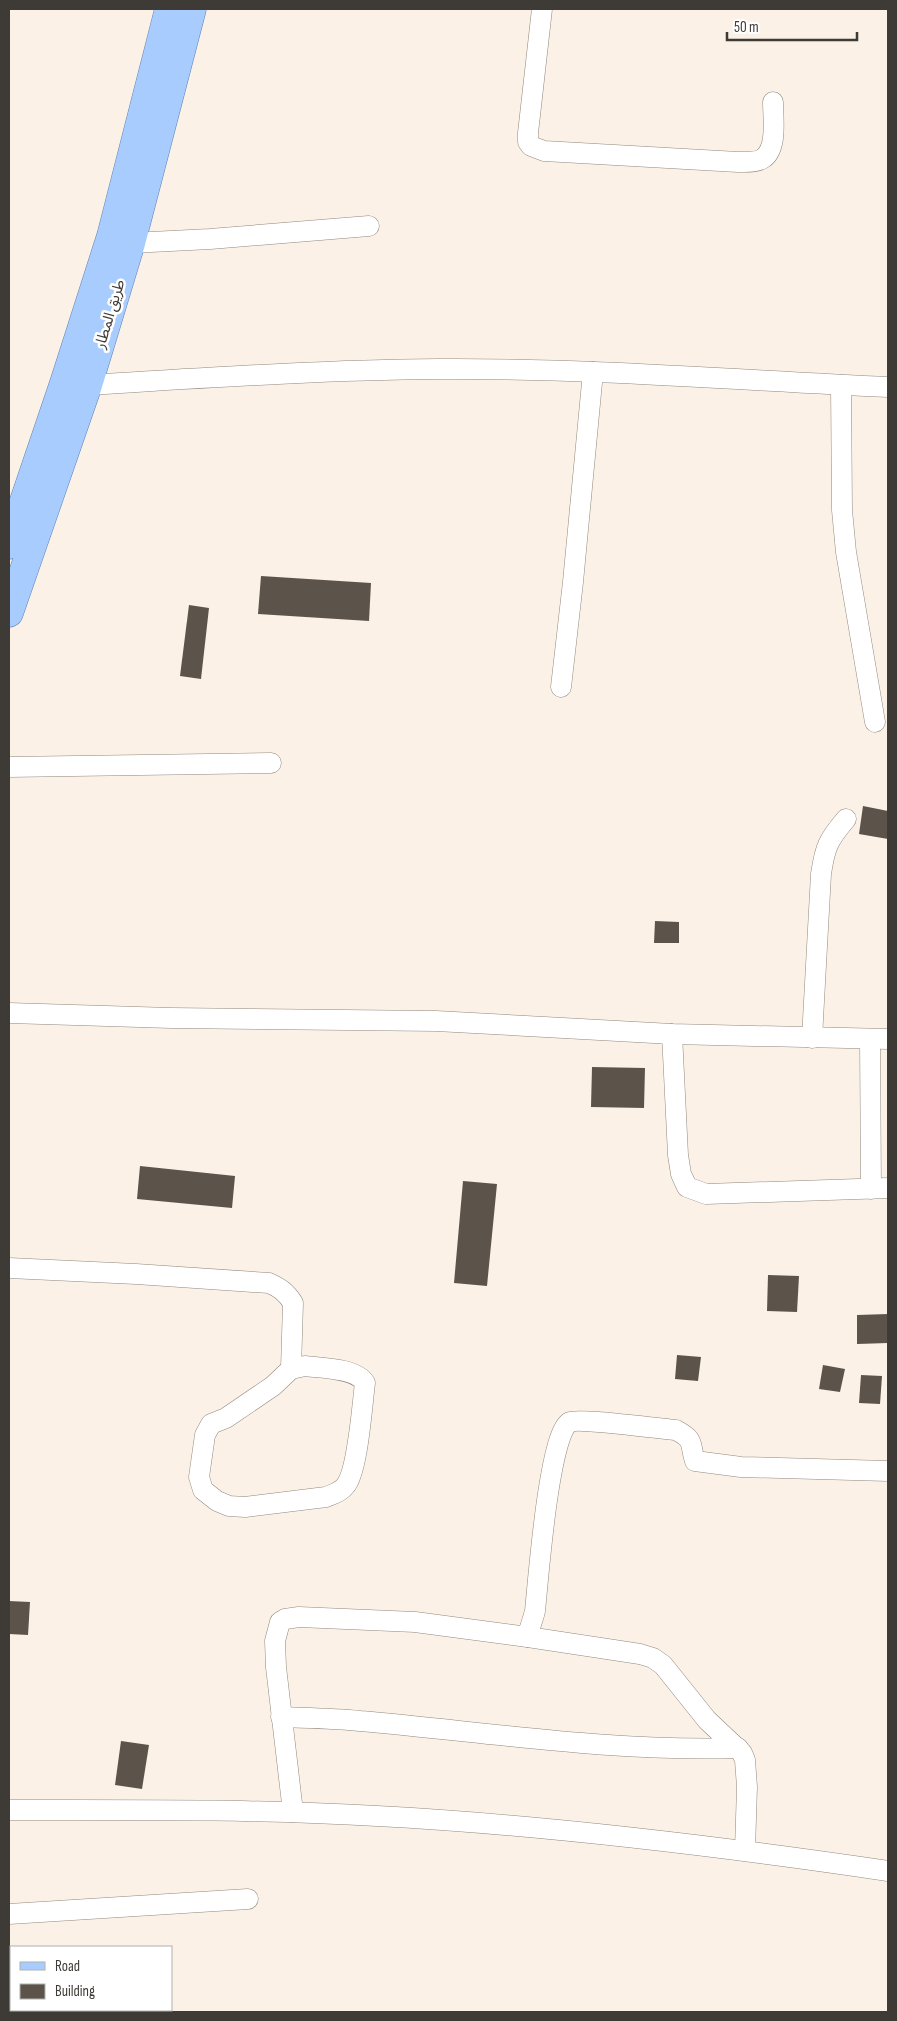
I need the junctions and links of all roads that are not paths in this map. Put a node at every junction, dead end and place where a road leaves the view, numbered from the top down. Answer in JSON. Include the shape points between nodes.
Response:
{"nodes":[{"id":1,"x":542,"y":9,"type":"edge"},
{"id":2,"x":177,"y":10,"type":"edge"},
{"id":3,"x":773,"y":102,"type":"dead end"},
{"id":4,"x":369,"y":226,"type":"dead end"},
{"id":5,"x":121,"y":240,"type":"junction"},
{"id":6,"x":593,"y":372,"type":"junction"},
{"id":7,"x":88,"y":385,"type":"junction"},
{"id":8,"x":841,"y":385,"type":"junction"},
{"id":9,"x":888,"y":387,"type":"edge"},
{"id":10,"x":16,"y":547,"type":"edge"},
{"id":11,"x":9,"y":613,"type":"edge"},
{"id":12,"x":561,"y":688,"type":"dead end"},
{"id":13,"x":875,"y":722,"type":"dead end"},
{"id":14,"x":271,"y":763,"type":"dead end"},
{"id":15,"x":9,"y":767,"type":"edge"},
{"id":16,"x":846,"y":819,"type":"dead end"},
{"id":17,"x":9,"y":1013,"type":"edge"},
{"id":18,"x":672,"y":1034,"type":"junction"},
{"id":19,"x":812,"y":1038,"type":"junction"},
{"id":20,"x":879,"y":1039,"type":"edge"},
{"id":21,"x":880,"y":1188,"type":"edge"},
{"id":22,"x":9,"y":1268,"type":"edge"},
{"id":23,"x":291,"y":1368,"type":"junction"},
{"id":24,"x":888,"y":1471,"type":"edge"},
{"id":25,"x":528,"y":1637,"type":"junction"},
{"id":26,"x":281,"y":1717,"type":"junction"},
{"id":27,"x":738,"y":1748,"type":"junction"},
{"id":28,"x":9,"y":1810,"type":"edge"},
{"id":29,"x":293,"y":1812,"type":"junction"},
{"id":30,"x":746,"y":1850,"type":"junction"},
{"id":31,"x":888,"y":1872,"type":"edge"},
{"id":32,"x":248,"y":1900,"type":"dead end"},
{"id":33,"x":9,"y":1914,"type":"edge"}],
"edges":[{"from":1,"to":3,"type":"street","via":[[528,133],[528,142],[536,149],[755,161],[770,152]]},
{"from":2,"to":5,"type":"main road","name":"طريق المطار"},
{"from":4,"to":5,"type":"street"},
{"from":5,"to":7,"type":"main road","name":"طريق المطار"},
{"from":5,"to":10,"type":"main road","name":"طريق المطار"},
{"from":6,"to":7,"type":"street","via":[[454,369]]},
{"from":6,"to":8,"type":"street"},
{"from":6,"to":12,"type":"street"},
{"from":7,"to":10,"type":"main road","name":"طريق المطار"},
{"from":8,"to":9,"type":"street"},
{"from":8,"to":13,"type":"street","via":[[842,510],[846,552]]},
{"from":10,"to":11,"type":"main road","name":"طريق المطار"},
{"from":14,"to":15,"type":"street"},
{"from":16,"to":19,"type":"street","via":[[832,834],[825,848]]},
{"from":17,"to":18,"type":"street","via":[[436,1022]]},
{"from":18,"to":19,"type":"street"},
{"from":18,"to":21,"type":"street","via":[[678,1155],[687,1187],[706,1194]]},
{"from":19,"to":20,"type":"street"},
{"from":20,"to":21,"type":"street"},
{"from":22,"to":23,"type":"street","via":[[269,1283],[288,1294],[293,1302]]},
{"from":23,"to":23,"type":"street","via":[[305,1366],[352,1373],[362,1377],[365,1383],[353,1470],[346,1485],[326,1497],[245,1507],[217,1501],[203,1490],[199,1477],[205,1435],[211,1424],[226,1418],[273,1386]]},
{"from":24,"to":25,"type":"street","via":[[706,1464],[695,1461],[692,1443],[676,1430],[569,1422],[560,1435],[550,1483]]},
{"from":25,"to":26,"type":"street","via":[[415,1622],[286,1619],[280,1622],[275,1641]]},
{"from":25,"to":27,"type":"street","via":[[653,1658],[663,1665],[707,1720]]},
{"from":26,"to":27,"type":"street","via":[[359,1720],[604,1744]]},
{"from":26,"to":29,"type":"street"},
{"from":27,"to":30,"type":"street","via":[[745,1760]]},
{"from":28,"to":29,"type":"street"},
{"from":29,"to":30,"type":"street","via":[[484,1823]]},
{"from":30,"to":31,"type":"street"},
{"from":32,"to":33,"type":"street"}]}
